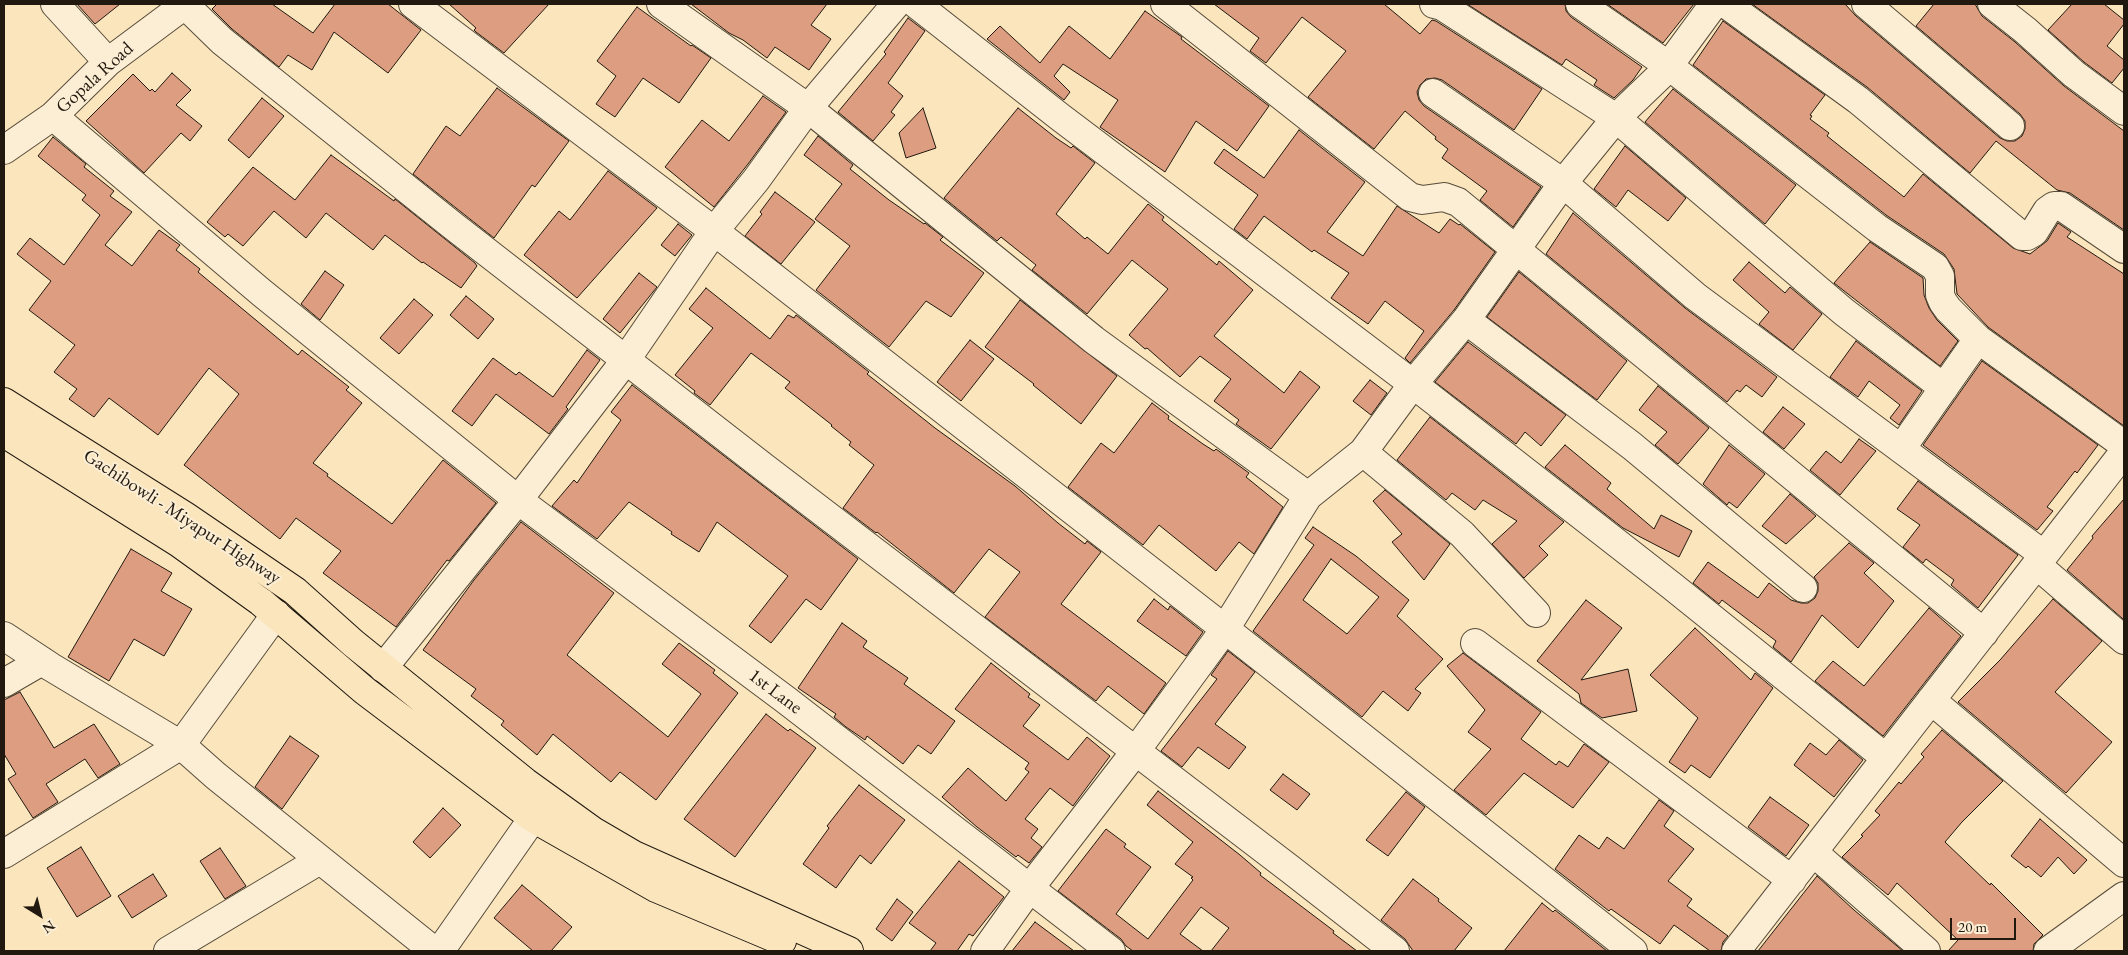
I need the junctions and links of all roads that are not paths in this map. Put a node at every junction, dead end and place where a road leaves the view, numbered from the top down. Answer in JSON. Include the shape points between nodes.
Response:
{"nodes":[{"id":1,"x":55,"y":4,"type":"edge"},
{"id":2,"x":185,"y":4,"type":"edge"},
{"id":3,"x":413,"y":4,"type":"edge"},
{"id":4,"x":661,"y":4,"type":"edge"},
{"id":5,"x":896,"y":4,"type":"edge"},
{"id":6,"x":916,"y":4,"type":"edge"},
{"id":7,"x":1165,"y":4,"type":"edge"},
{"id":8,"x":1434,"y":4,"type":"edge"},
{"id":9,"x":1580,"y":4,"type":"edge"},
{"id":10,"x":1714,"y":4,"type":"edge"},
{"id":11,"x":1726,"y":4,"type":"edge"},
{"id":12,"x":1866,"y":4,"type":"edge"},
{"id":13,"x":1992,"y":4,"type":"edge"},
{"id":14,"x":108,"y":62,"type":"junction"},
{"id":15,"x":1669,"y":66,"type":"junction"},
{"id":16,"x":1433,"y":93,"type":"dead end"},
{"id":17,"x":808,"y":108,"type":"junction"},
{"id":18,"x":2124,"y":111,"type":"edge"},
{"id":19,"x":53,"y":116,"type":"junction"},
{"id":20,"x":1616,"y":118,"type":"junction"},
{"id":21,"x":2010,"y":126,"type":"dead end"},
{"id":22,"x":4,"y":150,"type":"edge"},
{"id":23,"x":1563,"y":183,"type":"junction"},
{"id":24,"x":714,"y":231,"type":"junction"},
{"id":25,"x":2124,"y":249,"type":"edge"},
{"id":26,"x":1515,"y":251,"type":"junction"},
{"id":27,"x":1466,"y":320,"type":"junction"},
{"id":28,"x":1978,"y":339,"type":"junction"},
{"id":29,"x":625,"y":361,"type":"junction"},
{"id":30,"x":1413,"y":384,"type":"junction"},
{"id":31,"x":1944,"y":388,"type":"junction"},
{"id":32,"x":4,"y":402,"type":"edge"},
{"id":33,"x":4,"y":433,"type":"edge"},
{"id":34,"x":2124,"y":445,"type":"edge"},
{"id":35,"x":1901,"y":449,"type":"junction"},
{"id":36,"x":1362,"y":452,"type":"junction"},
{"id":37,"x":2124,"y":452,"type":"edge"},
{"id":38,"x":1308,"y":496,"type":"junction"},
{"id":39,"x":518,"y":500,"type":"junction"},
{"id":40,"x":2040,"y":560,"type":"junction"},
{"id":41,"x":1803,"y":588,"type":"dead end"},
{"id":42,"x":1536,"y":613,"type":"dead end"},
{"id":43,"x":276,"y":614,"type":"junction"},
{"id":44,"x":1225,"y":629,"type":"junction"},
{"id":45,"x":1984,"y":633,"type":"junction"},
{"id":46,"x":4,"y":636,"type":"edge"},
{"id":47,"x":2124,"y":640,"type":"edge"},
{"id":48,"x":1474,"y":643,"type":"dead end"},
{"id":49,"x":42,"y":661,"type":"junction"},
{"id":50,"x":383,"y":668,"type":"junction"},
{"id":51,"x":4,"y":683,"type":"edge"},
{"id":52,"x":1931,"y":700,"type":"junction"},
{"id":53,"x":182,"y":745,"type":"junction"},
{"id":54,"x":1135,"y":752,"type":"junction"},
{"id":55,"x":1886,"y":758,"type":"junction"},
{"id":56,"x":533,"y":818,"type":"junction"},
{"id":57,"x":1814,"y":852,"type":"junction"},
{"id":58,"x":4,"y":854,"type":"edge"},
{"id":59,"x":320,"y":860,"type":"junction"},
{"id":60,"x":2124,"y":863,"type":"edge"},
{"id":61,"x":646,"y":871,"type":"junction"},
{"id":62,"x":1792,"y":880,"type":"junction"},
{"id":63,"x":1030,"y":889,"type":"junction"},
{"id":64,"x":2124,"y":896,"type":"edge"},
{"id":65,"x":168,"y":951,"type":"edge"},
{"id":66,"x":434,"y":951,"type":"edge"},
{"id":67,"x":440,"y":951,"type":"edge"},
{"id":68,"x":806,"y":951,"type":"edge"},
{"id":69,"x":849,"y":951,"type":"edge"},
{"id":70,"x":985,"y":951,"type":"edge"},
{"id":71,"x":1112,"y":951,"type":"edge"},
{"id":72,"x":1394,"y":951,"type":"edge"},
{"id":73,"x":1633,"y":951,"type":"edge"},
{"id":74,"x":1736,"y":951,"type":"edge"},
{"id":75,"x":1926,"y":951,"type":"edge"},
{"id":76,"x":2048,"y":951,"type":"edge"}],
"edges":[{"from":1,"to":14,"type":"street"},
{"from":2,"to":14,"type":"street","name":"Gopala Road"},
{"from":2,"to":29,"type":"street","via":[[229,47]]},
{"from":3,"to":24,"type":"street"},
{"from":4,"to":17,"type":"street"},
{"from":5,"to":17,"type":"street"},
{"from":6,"to":30,"type":"street"},
{"from":7,"to":26,"type":"street","via":[[1410,197],[1422,200],[1444,197],[1458,202]]},
{"from":8,"to":20,"type":"street","via":[[1442,6]]},
{"from":9,"to":15,"type":"street"},
{"from":10,"to":15,"type":"street"},
{"from":11,"to":25,"type":"street","via":[[1858,100],[2022,236],[2034,232],[2047,211],[2061,206]]},
{"from":12,"to":21,"type":"street"},
{"from":13,"to":18,"type":"street","via":[[2074,74]]},
{"from":14,"to":19,"type":"street","name":"Gopala Road"},
{"from":15,"to":20,"type":"street"},
{"from":15,"to":28,"type":"street","via":[[1877,228],[1934,267],[1940,276],[1943,302]]},
{"from":16,"to":23,"type":"street"},
{"from":17,"to":24,"type":"street"},
{"from":17,"to":38,"type":"street","via":[[1094,340]]},
{"from":19,"to":22,"type":"street","name":"Gopala Road"},
{"from":19,"to":39,"type":"street","name":"1st Lane","via":[[262,293]]},
{"from":20,"to":23,"type":"street"},
{"from":20,"to":31,"type":"street","via":[[1844,312]]},
{"from":23,"to":26,"type":"street"},
{"from":23,"to":35,"type":"street","via":[[1695,296]]},
{"from":24,"to":29,"type":"street"},
{"from":24,"to":44,"type":"street"},
{"from":26,"to":27,"type":"street"},
{"from":26,"to":45,"type":"street"},
{"from":27,"to":30,"type":"street"},
{"from":27,"to":41,"type":"street","via":[[1632,446]]},
{"from":28,"to":31,"type":"street"},
{"from":28,"to":34,"type":"street"},
{"from":29,"to":39,"type":"street"},
{"from":29,"to":54,"type":"street"},
{"from":30,"to":36,"type":"street"},
{"from":30,"to":55,"type":"street"},
{"from":31,"to":35,"type":"street"},
{"from":32,"to":50,"type":"main road","name":"Gachibowli - Miyapur Highway","via":[[185,516],[295,591]]},
{"from":33,"to":43,"type":"main road","name":"Gachibowli - Miyapur Highway","via":[[179,543]]},
{"from":35,"to":40,"type":"street"},
{"from":36,"to":38,"type":"street"},
{"from":36,"to":42,"type":"street","via":[[1462,534]]},
{"from":37,"to":40,"type":"street"},
{"from":38,"to":44,"type":"street"},
{"from":39,"to":50,"type":"street"},
{"from":39,"to":63,"type":"street","name":"1st Lane","via":[[778,694]]},
{"from":40,"to":45,"type":"street"},
{"from":40,"to":47,"type":"street"},
{"from":43,"to":53,"type":"street"},
{"from":43,"to":56,"type":"main road","name":"Gachibowli - Miyapur Highway","via":[[373,697]]},
{"from":44,"to":54,"type":"street"},
{"from":44,"to":73,"type":"street"},
{"from":45,"to":52,"type":"street"},
{"from":46,"to":49,"type":"street"},
{"from":48,"to":62,"type":"street"},
{"from":49,"to":51,"type":"street"},
{"from":49,"to":53,"type":"street"},
{"from":50,"to":61,"type":"main road","name":"Gachibowli - Miyapur Highway","via":[[540,793]]},
{"from":52,"to":55,"type":"street"},
{"from":52,"to":60,"type":"street"},
{"from":53,"to":58,"type":"street"},
{"from":53,"to":59,"type":"street"},
{"from":54,"to":63,"type":"street"},
{"from":54,"to":72,"type":"street"},
{"from":55,"to":57,"type":"street"},
{"from":56,"to":61,"type":"main road","name":"Gachibowli - Miyapur Highway"},
{"from":56,"to":67,"type":"street"},
{"from":57,"to":62,"type":"street"},
{"from":57,"to":75,"type":"street"},
{"from":59,"to":65,"type":"street"},
{"from":59,"to":66,"type":"street"},
{"from":61,"to":68,"type":"main road","via":[[656,888]]},
{"from":61,"to":69,"type":"main road"},
{"from":62,"to":74,"type":"street"},
{"from":63,"to":70,"type":"street"},
{"from":63,"to":71,"type":"street","name":"1st Lane"},
{"from":64,"to":76,"type":"street"}]}
